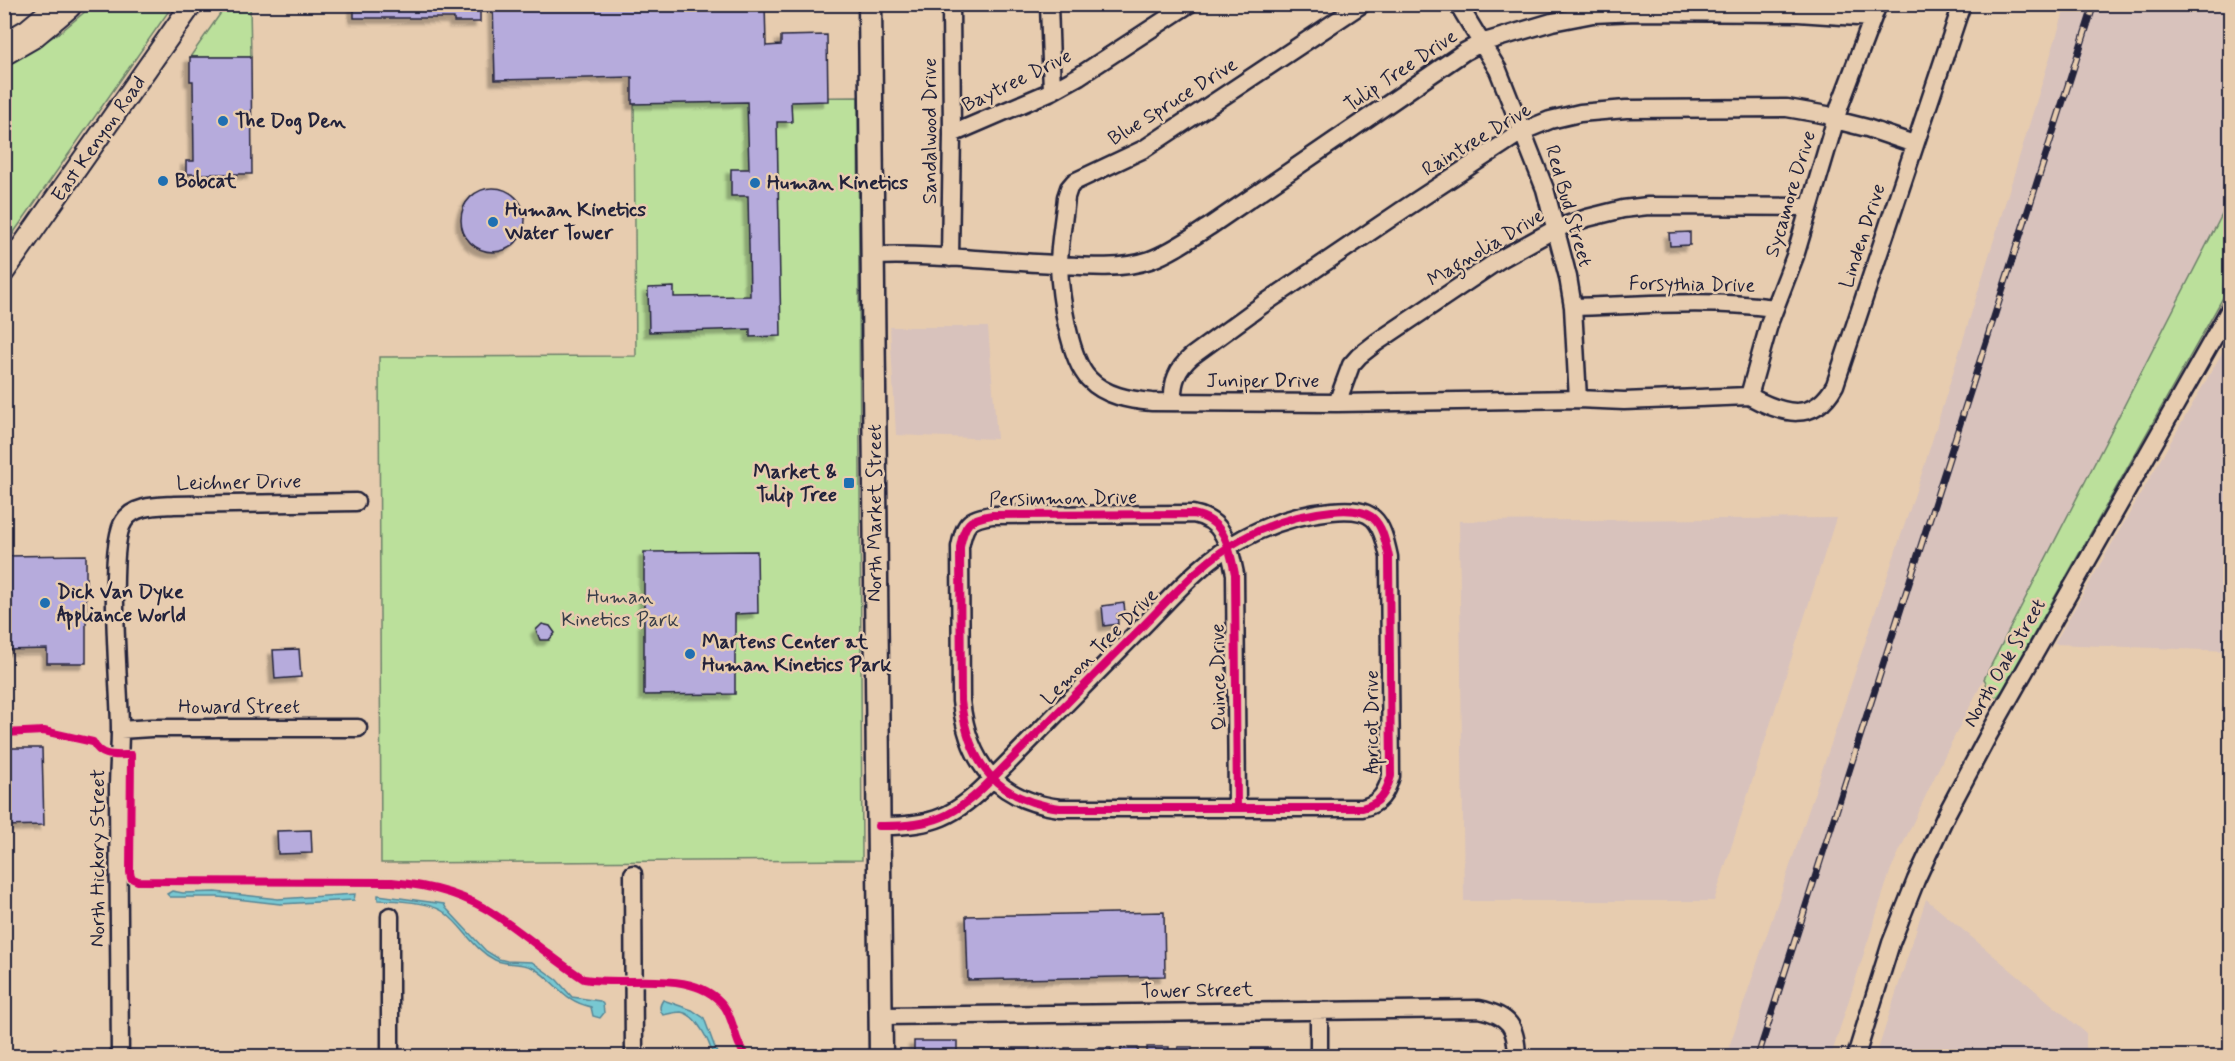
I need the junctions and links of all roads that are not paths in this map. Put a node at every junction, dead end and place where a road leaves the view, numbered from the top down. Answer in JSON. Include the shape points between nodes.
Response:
{"nodes":[{"id":1,"x":66,"y":4,"type":"edge"},
{"id":2,"x":192,"y":4,"type":"edge"},
{"id":3,"x":870,"y":4,"type":"edge"},
{"id":4,"x":951,"y":4,"type":"edge"},
{"id":5,"x":1049,"y":4,"type":"edge"},
{"id":6,"x":1189,"y":4,"type":"edge"},
{"id":7,"x":1362,"y":4,"type":"edge"},
{"id":8,"x":1458,"y":4,"type":"edge"},
{"id":9,"x":1962,"y":4,"type":"edge"},
{"id":10,"x":1875,"y":11,"type":"edge"},
{"id":11,"x":1481,"y":43,"type":"junction"},
{"id":12,"x":4,"y":49,"type":"edge"},
{"id":13,"x":1052,"y":91,"type":"junction"},
{"id":14,"x":1835,"y":120,"type":"junction"},
{"id":15,"x":1523,"y":131,"type":"junction"},
{"id":16,"x":952,"y":134,"type":"junction"},
{"id":17,"x":1914,"y":144,"type":"junction"},
{"id":18,"x":1808,"y":207,"type":"junction"},
{"id":19,"x":1555,"y":229,"type":"junction"},
{"id":20,"x":873,"y":256,"type":"junction"},
{"id":21,"x":950,"y":258,"type":"junction"},
{"id":22,"x":1059,"y":265,"type":"junction"},
{"id":23,"x":4,"y":272,"type":"edge"},
{"id":24,"x":1573,"y":307,"type":"junction"},
{"id":25,"x":1775,"y":308,"type":"junction"},
{"id":26,"x":2230,"y":309,"type":"edge"},
{"id":27,"x":1749,"y":396,"type":"junction"},
{"id":28,"x":1578,"y":399,"type":"junction"},
{"id":29,"x":1173,"y":401,"type":"junction"},
{"id":30,"x":1337,"y":403,"type":"junction"},
{"id":31,"x":356,"y":502,"type":"dead end"},
{"id":32,"x":1359,"y":511,"type":"joint"},
{"id":33,"x":126,"y":517,"type":"joint"},
{"id":34,"x":1228,"y":548,"type":"junction"},
{"id":35,"x":358,"y":728,"type":"dead end"},
{"id":36,"x":120,"y":729,"type":"junction"},
{"id":37,"x":993,"y":778,"type":"junction"},
{"id":38,"x":1237,"y":807,"type":"junction"},
{"id":39,"x":878,"y":826,"type":"junction"},
{"id":40,"x":633,"y":874,"type":"dead end"},
{"id":41,"x":390,"y":916,"type":"dead end"},
{"id":42,"x":1319,"y":1011,"type":"junction"},
{"id":43,"x":881,"y":1016,"type":"junction"},
{"id":44,"x":120,"y":1056,"type":"edge"},
{"id":45,"x":390,"y":1056,"type":"edge"},
{"id":46,"x":634,"y":1056,"type":"edge"},
{"id":47,"x":881,"y":1056,"type":"edge"},
{"id":48,"x":1319,"y":1056,"type":"edge"},
{"id":49,"x":1517,"y":1056,"type":"edge"},
{"id":50,"x":1856,"y":1056,"type":"edge"}],
"edges":[{"from":1,"to":12,"type":"highway","via":[[30,34]]},
{"from":2,"to":23,"type":"street","name":"East Kenyon Road"},
{"from":3,"to":20,"type":"main road","name":"North Market Street"},
{"from":4,"to":16,"type":"street","name":"Sandalwood Drive"},
{"from":5,"to":13,"type":"street"},
{"from":6,"to":13,"type":"street","name":"Baytree Drive"},
{"from":7,"to":22,"type":"street","name":"Blue Spruce Drive","via":[[1144,148],[1074,182],[1066,197]]},
{"from":8,"to":11,"type":"street","name":"Red Bud Street"},
{"from":9,"to":17,"type":"street","name":"Linden Drive"},
{"from":10,"to":11,"type":"street","name":"Tulip Tree Drive","via":[[1593,14]]},
{"from":10,"to":14,"type":"street","name":"Sycamore Drive"},
{"from":11,"to":15,"type":"street","name":"Red Bud Street","via":[[1498,70]]},
{"from":11,"to":22,"type":"street","name":"Tulip Tree Drive","via":[[1169,251],[1130,265]]},
{"from":13,"to":16,"type":"street","name":"Baytree Drive"},
{"from":14,"to":15,"type":"street","name":"Raintree Drive","via":[[1817,112],[1787,108],[1626,109],[1580,113]]},
{"from":14,"to":17,"type":"street","name":"Raintree Drive"},
{"from":14,"to":18,"type":"street","name":"Sycamore Drive"},
{"from":15,"to":19,"type":"street","name":"Red Bud Street"},
{"from":15,"to":29,"type":"street","name":"Raintree Drive","via":[[1192,356],[1175,376]]},
{"from":16,"to":21,"type":"street","name":"Sandalwood Drive"},
{"from":17,"to":27,"type":"street","name":"Linden Drive","via":[[1839,375],[1828,398],[1817,408],[1795,412],[1765,405]]},
{"from":18,"to":19,"type":"street","name":"Magnolia Drive","via":[[1648,206],[1614,211]]},
{"from":18,"to":25,"type":"street","name":"Sycamore Drive"},
{"from":19,"to":24,"type":"street","name":"Red Bud Street"},
{"from":19,"to":30,"type":"street","name":"Magnolia Drive","via":[[1499,260],[1377,342],[1351,365]]},
{"from":20,"to":21,"type":"street"},
{"from":20,"to":39,"type":"main road","name":"North Market Street"},
{"from":21,"to":22,"type":"street"},
{"from":22,"to":29,"type":"street","name":"Juniper Drive","via":[[1074,353],[1088,379],[1111,394],[1131,400]]},
{"from":24,"to":25,"type":"street","name":"Forsythia Drive","via":[[1745,304]]},
{"from":24,"to":28,"type":"street","name":"Red Bud Street"},
{"from":25,"to":27,"type":"street","name":"Sycamore Drive"},
{"from":26,"to":50,"type":"street","name":"North Oak Street","via":[[1947,813],[1891,943]]},
{"from":27,"to":28,"type":"street","name":"Juniper Drive"},
{"from":28,"to":30,"type":"street","name":"Juniper Drive"},
{"from":29,"to":30,"type":"street","name":"Juniper Drive"},
{"from":31,"to":33,"type":"street","name":"Leichner Drive","via":[[174,505],[147,507]]},
{"from":32,"to":34,"type":"street","name":"Lemon Tree Drive","via":[[1296,517]]},
{"from":32,"to":38,"type":"street","name":"Apricot Drive","via":[[1379,523],[1389,557],[1391,776],[1387,790],[1381,799],[1362,808]]},
{"from":33,"to":36,"type":"street","name":"North Hickory Street","via":[[117,537],[115,605]]},
{"from":34,"to":37,"type":"street","name":"Lemon Tree Drive","via":[[1183,585]]},
{"from":34,"to":37,"type":"street","name":"Persimmon Drive","via":[[1214,521],[1193,514],[992,515],[968,523],[960,547],[961,701],[969,744]]},
{"from":34,"to":38,"type":"street","name":"Quince Drive","via":[[1235,574]]},
{"from":35,"to":36,"type":"street","name":"Howard Street"},
{"from":36,"to":44,"type":"street","name":"North Hickory Street"},
{"from":37,"to":38,"type":"street","name":"Apricot Drive","via":[[1008,791],[1051,807]]},
{"from":37,"to":39,"type":"street","name":"Lemon Tree Drive","via":[[961,808],[944,817],[926,824]]},
{"from":39,"to":43,"type":"main road","name":"North Market Street"},
{"from":40,"to":46,"type":"street"},
{"from":41,"to":45,"type":"street"},
{"from":42,"to":43,"type":"street","name":"Tower Street"},
{"from":42,"to":48,"type":"street"},
{"from":42,"to":49,"type":"street","name":"Tower Street","via":[[1479,1009],[1497,1013],[1514,1031]]},
{"from":43,"to":47,"type":"main road","name":"North Market Street"}]}
